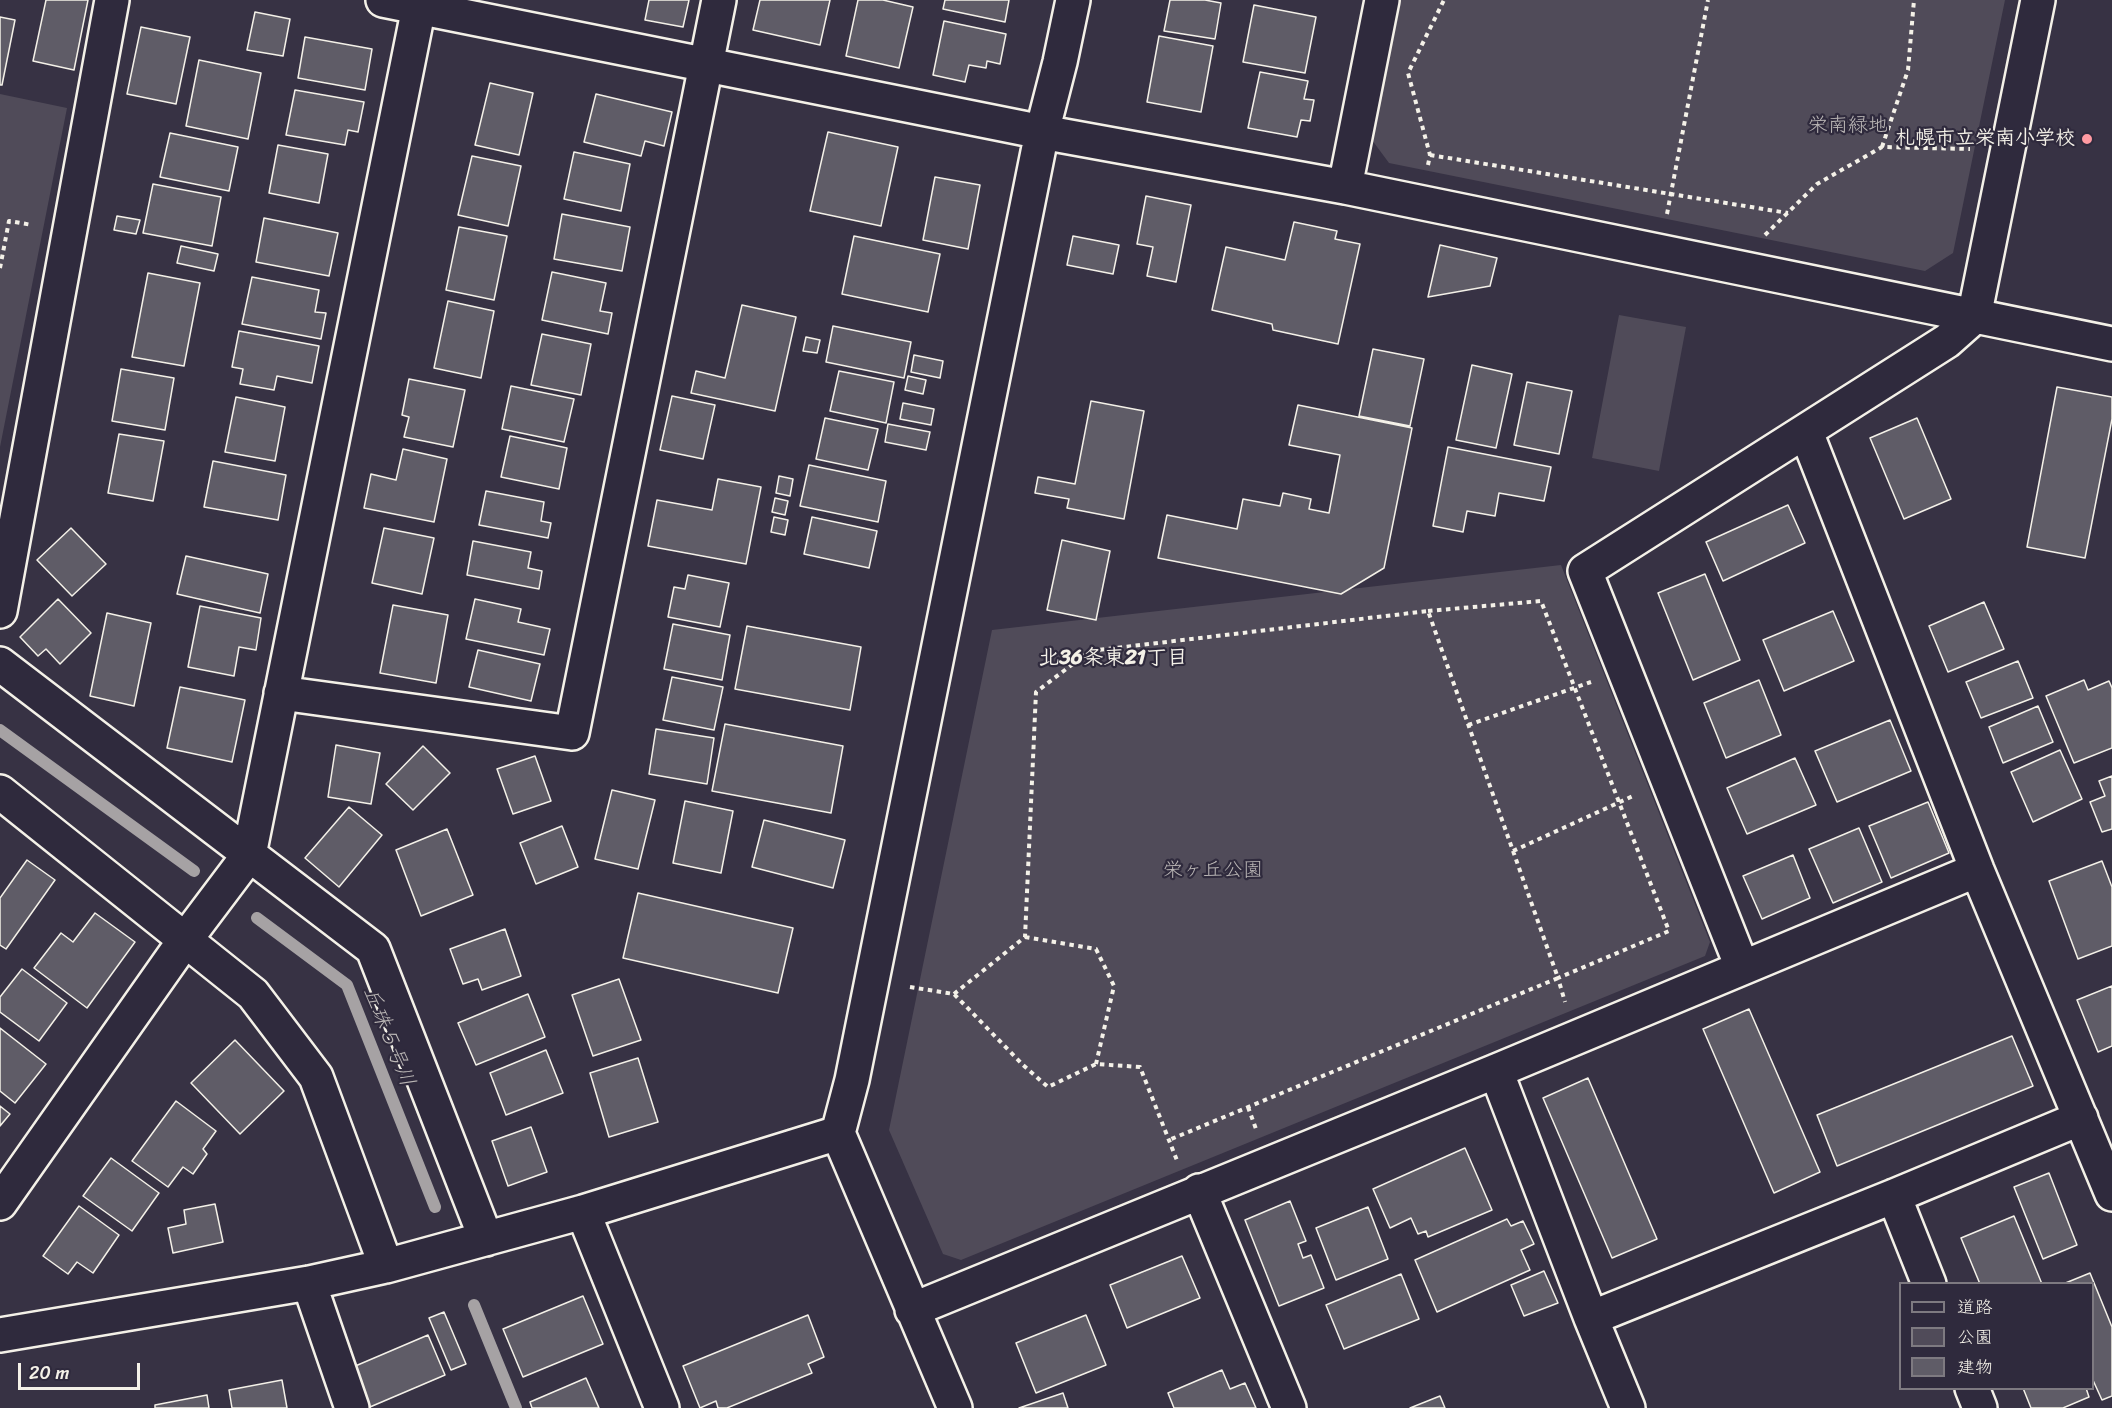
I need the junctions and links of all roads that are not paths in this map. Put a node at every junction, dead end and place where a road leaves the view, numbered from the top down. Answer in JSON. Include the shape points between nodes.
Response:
{"nodes":[{"id":1,"x":112,"y":0,"type":"edge"},
{"id":2,"x":383,"y":0,"type":"edge"},
{"id":3,"x":719,"y":0,"type":"edge"},
{"id":4,"x":1073,"y":0,"type":"edge"},
{"id":5,"x":1382,"y":0,"type":"edge"},
{"id":6,"x":2038,"y":0,"type":"edge"},
{"id":7,"x":418,"y":7,"type":"junction"},
{"id":8,"x":706,"y":65,"type":"junction"},
{"id":9,"x":1042,"y":132,"type":"junction"},
{"id":10,"x":1345,"y":187,"type":"junction"},
{"id":11,"x":1974,"y":317,"type":"junction"},
{"id":12,"x":2112,"y":344,"type":"edge"},
{"id":13,"x":1806,"y":432,"type":"junction"},
{"id":14,"x":0,"y":610,"type":"edge"},
{"id":15,"x":0,"y":664,"type":"edge"},
{"id":16,"x":281,"y":693,"type":"junction"},
{"id":17,"x":0,"y":792,"type":"edge"},
{"id":18,"x":249,"y":855,"type":"junction"},
{"id":19,"x":1977,"y":870,"type":"junction"},
{"id":20,"x":185,"y":940,"type":"junction"},
{"id":21,"x":1742,"y":967,"type":"junction"},
{"id":22,"x":1496,"y":1071,"type":"junction"},
{"id":23,"x":2081,"y":1118,"type":"junction"},
{"id":24,"x":838,"y":1133,"type":"junction"},
{"id":25,"x":1199,"y":1191,"type":"junction"},
{"id":26,"x":2112,"y":1194,"type":"edge"},
{"id":27,"x":1894,"y":1196,"type":"junction"},
{"id":28,"x":0,"y":1203,"type":"edge"},
{"id":29,"x":583,"y":1212,"type":"junction"},
{"id":30,"x":486,"y":1239,"type":"junction"},
{"id":31,"x":386,"y":1266,"type":"junction"},
{"id":32,"x":309,"y":1282,"type":"junction"},
{"id":33,"x":1928,"y":1282,"type":"edge"},
{"id":34,"x":912,"y":1310,"type":"junction"},
{"id":35,"x":1591,"y":1318,"type":"junction"},
{"id":36,"x":0,"y":1335,"type":"edge"},
{"id":37,"x":1972,"y":1390,"type":"edge"},
{"id":38,"x":352,"y":1408,"type":"edge"},
{"id":39,"x":662,"y":1408,"type":"edge"},
{"id":40,"x":955,"y":1408,"type":"edge"},
{"id":41,"x":1289,"y":1408,"type":"edge"},
{"id":42,"x":1628,"y":1408,"type":"edge"},
{"id":43,"x":1980,"y":1408,"type":"edge"}],
"edges":[{"from":1,"to":14,"type":"street"},
{"from":2,"to":7,"type":"street"},
{"from":3,"to":8,"type":"street"},
{"from":4,"to":9,"type":"street"},
{"from":5,"to":10,"type":"street"},
{"from":6,"to":11,"type":"street"},
{"from":7,"to":8,"type":"street"},
{"from":7,"to":16,"type":"street"},
{"from":8,"to":9,"type":"street"},
{"from":8,"to":16,"type":"street","via":[[572,733]]},
{"from":9,"to":10,"type":"street"},
{"from":9,"to":24,"type":"street","via":[[857,1056]]},
{"from":10,"to":11,"type":"street"},
{"from":11,"to":12,"type":"street"},
{"from":11,"to":13,"type":"street","via":[[1947,340]]},
{"from":13,"to":19,"type":"street"},
{"from":13,"to":21,"type":"street","via":[[1585,571]]},
{"from":15,"to":18,"type":"street"},
{"from":16,"to":18,"type":"street"},
{"from":17,"to":20,"type":"street"},
{"from":18,"to":20,"type":"street"},
{"from":18,"to":30,"type":"street","via":[[373,949]]},
{"from":19,"to":21,"type":"street"},
{"from":19,"to":23,"type":"street"},
{"from":20,"to":28,"type":"street"},
{"from":20,"to":31,"type":"street","via":[[253,994],[316,1077]]},
{"from":21,"to":22,"type":"street"},
{"from":22,"to":25,"type":"street"},
{"from":22,"to":35,"type":"street"},
{"from":23,"to":26,"type":"street"},
{"from":23,"to":27,"type":"street"},
{"from":24,"to":29,"type":"street"},
{"from":24,"to":34,"type":"street"},
{"from":25,"to":34,"type":"street"},
{"from":25,"to":41,"type":"street"},
{"from":27,"to":33,"type":"street"},
{"from":27,"to":35,"type":"street"},
{"from":29,"to":30,"type":"street"},
{"from":29,"to":39,"type":"street"},
{"from":30,"to":31,"type":"street"},
{"from":31,"to":32,"type":"street"},
{"from":32,"to":36,"type":"street"},
{"from":32,"to":38,"type":"street"},
{"from":34,"to":40,"type":"street"},
{"from":35,"to":42,"type":"street"},
{"from":37,"to":43,"type":"street"}]}
